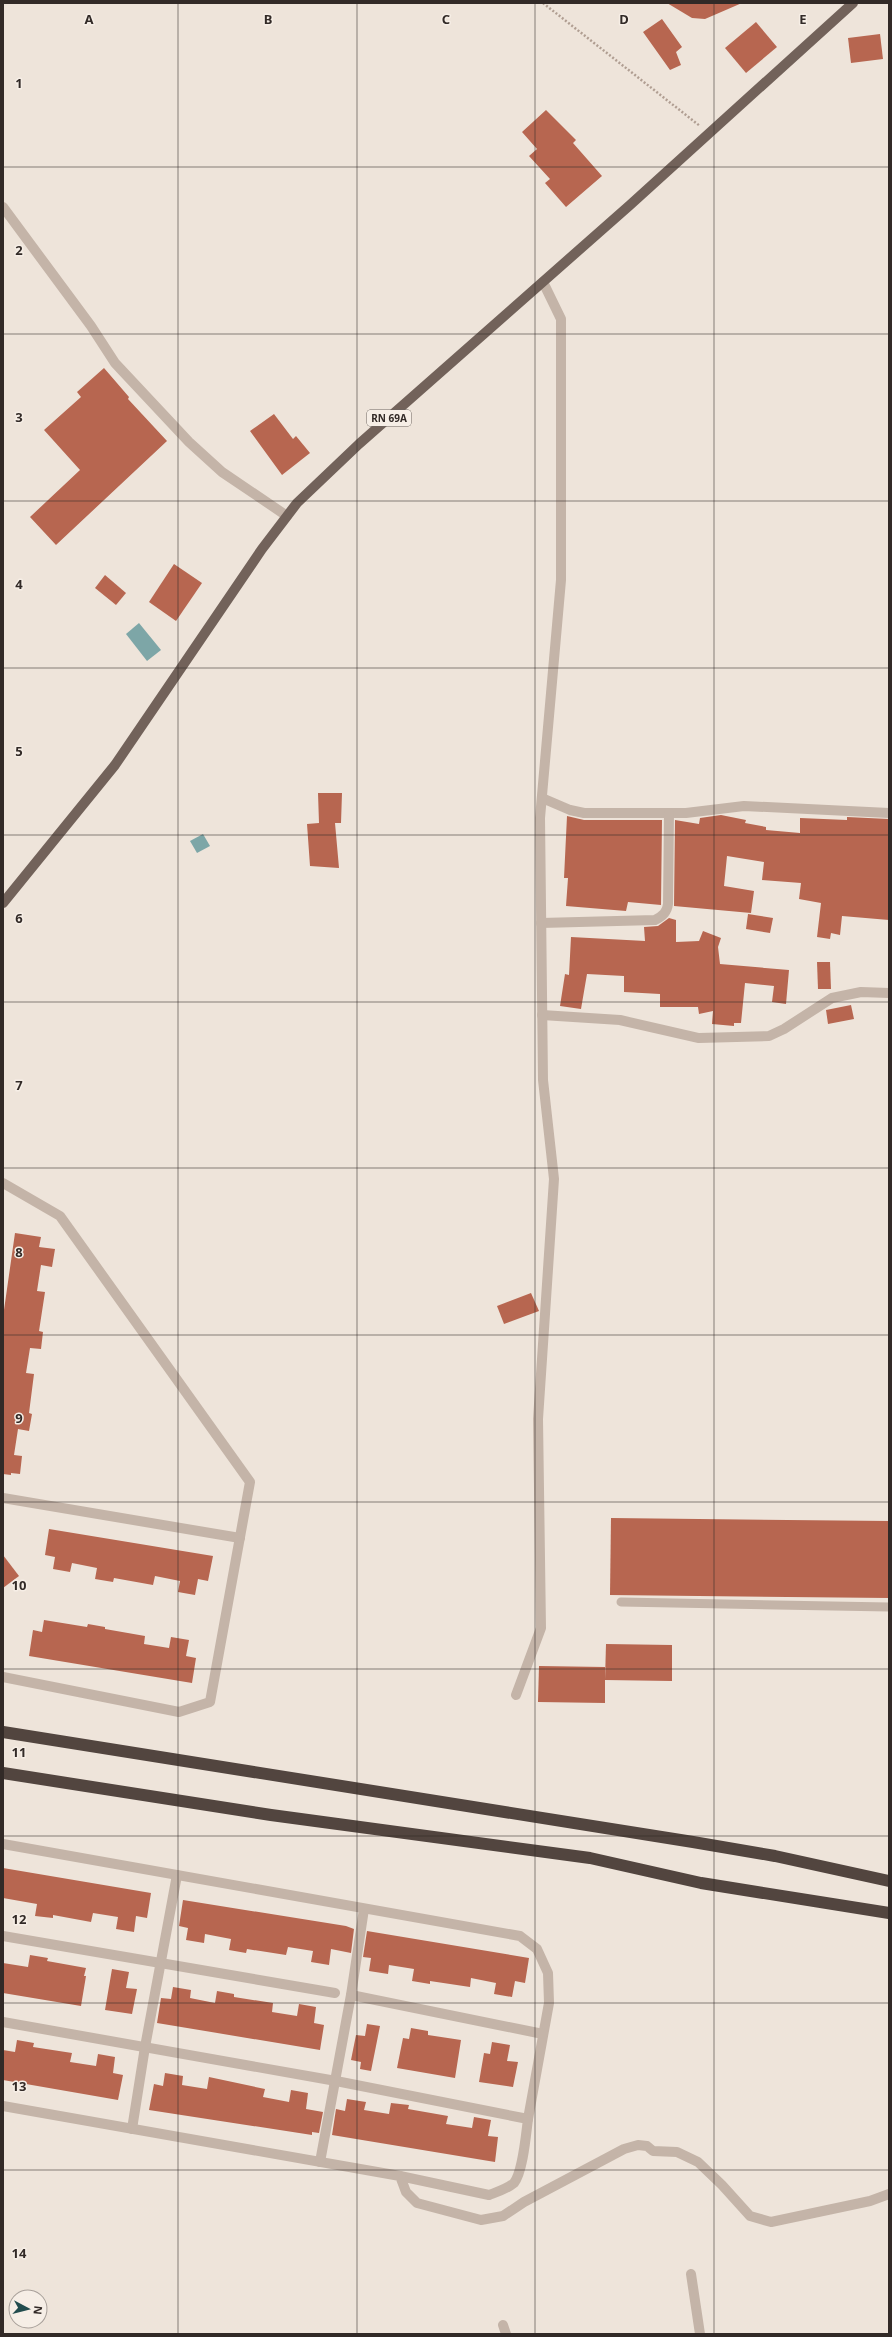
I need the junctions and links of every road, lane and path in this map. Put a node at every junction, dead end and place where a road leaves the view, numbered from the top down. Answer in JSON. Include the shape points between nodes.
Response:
{"nodes":[{"id":1,"x":543,"y":3,"type":"edge"},
{"id":2,"x":849,"y":4,"type":"edge"},
{"id":3,"x":709,"y":134,"type":"junction"},
{"id":4,"x":3,"y":207,"type":"edge"},
{"id":5,"x":543,"y":282,"type":"junction"},
{"id":6,"x":287,"y":516,"type":"junction"},
{"id":7,"x":542,"y":798,"type":"junction"},
{"id":8,"x":668,"y":813,"type":"junction"},
{"id":9,"x":889,"y":813,"type":"edge"},
{"id":10,"x":3,"y":903,"type":"edge"},
{"id":11,"x":541,"y":923,"type":"junction"},
{"id":12,"x":889,"y":993,"type":"edge"},
{"id":13,"x":542,"y":1015,"type":"junction"},
{"id":14,"x":3,"y":1183,"type":"edge"},
{"id":15,"x":3,"y":1498,"type":"edge"},
{"id":16,"x":240,"y":1538,"type":"junction"},
{"id":17,"x":621,"y":1602,"type":"dead end"},
{"id":18,"x":889,"y":1608,"type":"edge"},
{"id":19,"x":3,"y":1676,"type":"edge"},
{"id":20,"x":516,"y":1695,"type":"dead end"},
{"id":21,"x":3,"y":1732,"type":"edge"},
{"id":22,"x":3,"y":1773,"type":"edge"},
{"id":23,"x":3,"y":1844,"type":"edge"},
{"id":24,"x":177,"y":1875,"type":"junction"},
{"id":25,"x":889,"y":1881,"type":"edge"},
{"id":26,"x":364,"y":1909,"type":"junction"},
{"id":27,"x":889,"y":1913,"type":"edge"},
{"id":28,"x":3,"y":1936,"type":"edge"},
{"id":29,"x":161,"y":1963,"type":"junction"},
{"id":30,"x":335,"y":1993,"type":"dead end"},
{"id":31,"x":351,"y":1995,"type":"junction"},
{"id":32,"x":3,"y":2022,"type":"edge"},
{"id":33,"x":543,"y":2034,"type":"junction"},
{"id":34,"x":145,"y":2047,"type":"junction"},
{"id":35,"x":336,"y":2081,"type":"junction"},
{"id":36,"x":3,"y":2106,"type":"edge"},
{"id":37,"x":528,"y":2119,"type":"junction"},
{"id":38,"x":132,"y":2129,"type":"junction"},
{"id":39,"x":320,"y":2162,"type":"junction"},
{"id":40,"x":400,"y":2176,"type":"junction"},
{"id":41,"x":889,"y":2194,"type":"edge"},
{"id":42,"x":691,"y":2274,"type":"dead end"},
{"id":43,"x":700,"y":2334,"type":"edge"}],
"edges":[{"from":1,"to":3,"type":"path"},
{"from":2,"to":3,"type":"main road","number":"RN 69A"},
{"from":3,"to":5,"type":"main road","number":"RN 69A"},
{"from":4,"to":6,"type":"street","via":[[91,326],[115,363],[189,442],[222,472]]},
{"from":5,"to":6,"type":"main road","number":"RN 69A","via":[[359,444],[297,503]]},
{"from":5,"to":7,"type":"street","via":[[561,319],[561,580]]},
{"from":6,"to":10,"type":"main road","number":"RN 69A","via":[[115,765]]},
{"from":7,"to":8,"type":"street","via":[[584,813]]},
{"from":7,"to":11,"type":"street"},
{"from":8,"to":9,"type":"street","via":[[744,806]]},
{"from":8,"to":11,"type":"street","via":[[668,904],[661,918]]},
{"from":11,"to":13,"type":"street"},
{"from":12,"to":13,"type":"street","via":[[861,992],[832,998],[769,1036],[699,1038],[620,1020]]},
{"from":13,"to":20,"type":"street","via":[[544,1080],[554,1179],[538,1419],[541,1628]]},
{"from":14,"to":16,"type":"street","via":[[60,1216],[250,1482]]},
{"from":15,"to":16,"type":"street"},
{"from":16,"to":19,"type":"street","via":[[210,1702],[179,1712]]},
{"from":17,"to":18,"type":"lane"},
{"from":21,"to":25,"type":"highway","via":[[693,1842],[775,1856]]},
{"from":22,"to":27,"type":"highway","via":[[271,1815],[590,1858],[702,1883]]},
{"from":23,"to":24,"type":"street"},
{"from":24,"to":26,"type":"street"},
{"from":24,"to":29,"type":"street"},
{"from":26,"to":31,"type":"street"},
{"from":26,"to":33,"type":"street","via":[[520,1936],[537,1949],[548,1973],[550,2003]]},
{"from":28,"to":29,"type":"street"},
{"from":29,"to":30,"type":"street"},
{"from":29,"to":34,"type":"street"},
{"from":31,"to":33,"type":"street"},
{"from":31,"to":35,"type":"street"},
{"from":32,"to":34,"type":"street"},
{"from":33,"to":37,"type":"street"},
{"from":34,"to":35,"type":"street"},
{"from":34,"to":38,"type":"street"},
{"from":35,"to":37,"type":"street"},
{"from":35,"to":39,"type":"street"},
{"from":36,"to":38,"type":"street"},
{"from":37,"to":40,"type":"street","via":[[518,2175],[513,2183],[501,2191],[489,2195]]},
{"from":38,"to":39,"type":"street"},
{"from":39,"to":40,"type":"street"},
{"from":40,"to":41,"type":"street","via":[[406,2192],[417,2204],[482,2220],[503,2216],[524,2202],[624,2149],[638,2145],[647,2146],[653,2151],[677,2152],[698,2162],[750,2216],[771,2222],[870,2201]]},
{"from":42,"to":43,"type":"street"}]}
